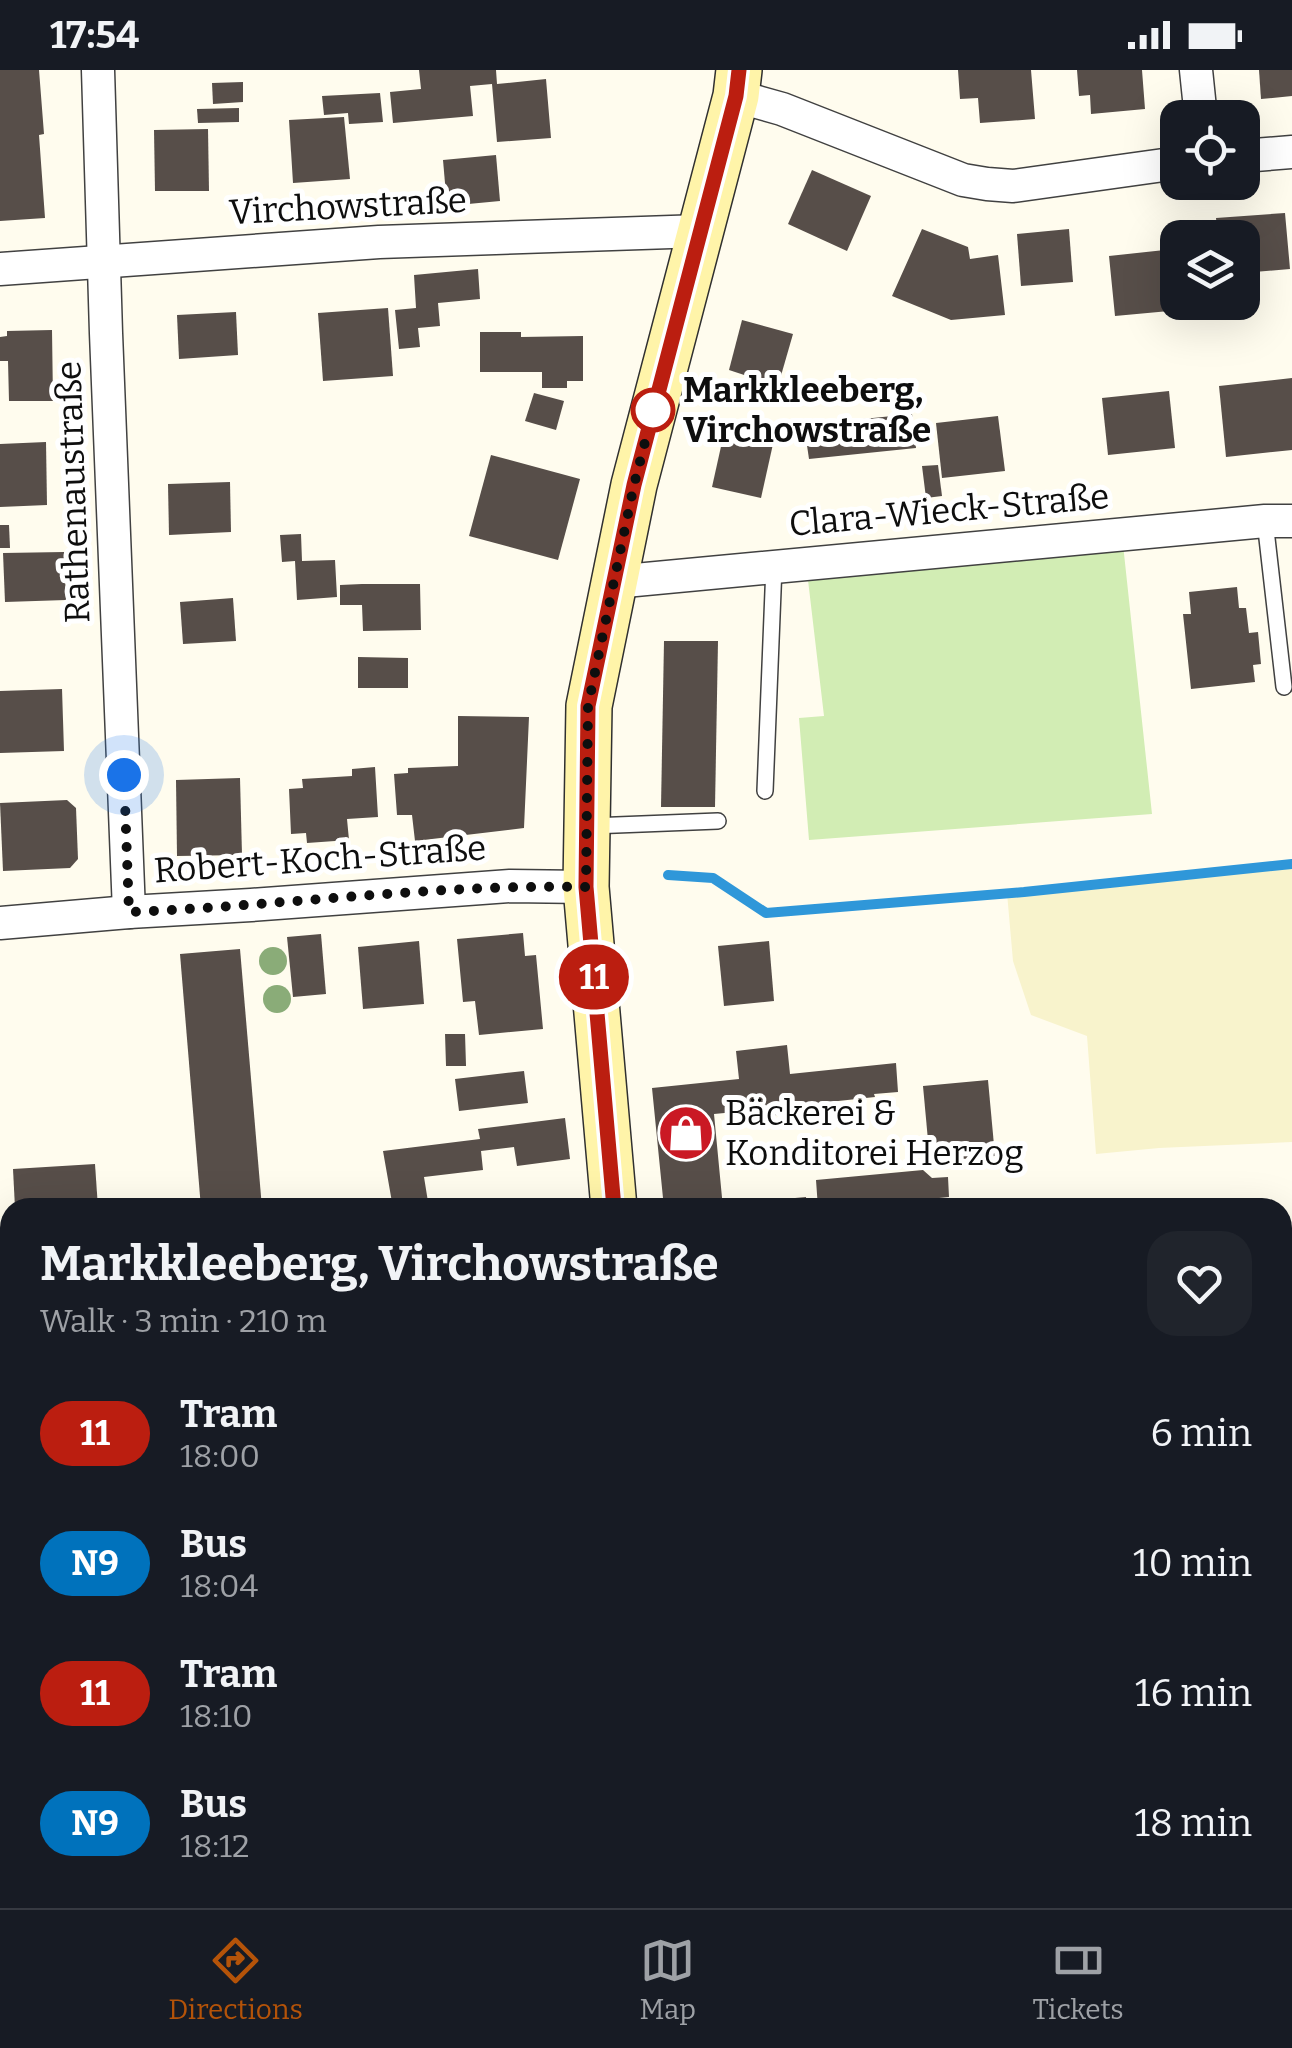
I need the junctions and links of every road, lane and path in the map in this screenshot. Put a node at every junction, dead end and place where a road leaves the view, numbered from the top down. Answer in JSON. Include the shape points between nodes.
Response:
{"nodes":[{"id":1,"x":98,"y":70,"type":"edge"},
{"id":2,"x":1196,"y":70,"type":"edge"},
{"id":3,"x":738,"y":83,"type":"edge"},
{"id":4,"x":1199,"y":100,"type":"edge"},
{"id":5,"x":1292,"y":152,"type":"edge"},
{"id":6,"x":1260,"y":155,"type":"edge"},
{"id":7,"x":1160,"y":166,"type":"edge"},
{"id":8,"x":701,"y":231,"type":"junction"},
{"id":9,"x":104,"y":262,"type":"junction"},
{"id":10,"x":0,"y":268,"type":"edge"},
{"id":11,"x":1279,"y":521,"type":"edge"},
{"id":12,"x":774,"y":566,"type":"junction"},
{"id":13,"x":614,"y":582,"type":"junction"},
{"id":14,"x":1284,"y":687,"type":"dead end"},
{"id":15,"x":765,"y":791,"type":"dead end"},
{"id":16,"x":718,"y":821,"type":"dead end"},
{"id":17,"x":587,"y":826,"type":"junction"},
{"id":18,"x":586,"y":887,"type":"junction"},
{"id":19,"x":129,"y":912,"type":"junction"},
{"id":20,"x":0,"y":923,"type":"edge"},
{"id":21,"x":613,"y":1198,"type":"edge"}],
"edges":[{"from":1,"to":9,"type":"street","name":"Rathenaustraße"},
{"from":2,"to":4,"type":"street"},
{"from":3,"to":7,"type":"street","via":[[782,109],[963,180],[1013,186]]},
{"from":3,"to":8,"type":"main road"},
{"from":5,"to":6,"type":"street"},
{"from":8,"to":9,"type":"street","name":"Virchowstraße","via":[[379,242]]},
{"from":8,"to":13,"type":"main road"},
{"from":9,"to":10,"type":"street","name":"Virchowstraße"},
{"from":9,"to":19,"type":"street","name":"Rathenaustraße"},
{"from":11,"to":12,"type":"street","name":"Clara-Wieck-Straße"},
{"from":11,"to":14,"type":"lane"},
{"from":12,"to":13,"type":"street","name":"Clara-Wieck-Straße"},
{"from":12,"to":15,"type":"lane"},
{"from":13,"to":17,"type":"main road","via":[[588,706]]},
{"from":16,"to":17,"type":"lane"},
{"from":17,"to":18,"type":"main road"},
{"from":18,"to":19,"type":"street","name":"Robert-Koch-Straße","via":[[510,886]]},
{"from":18,"to":21,"type":"main road"},
{"from":19,"to":20,"type":"street","name":"Robert-Koch-Straße"}]}
